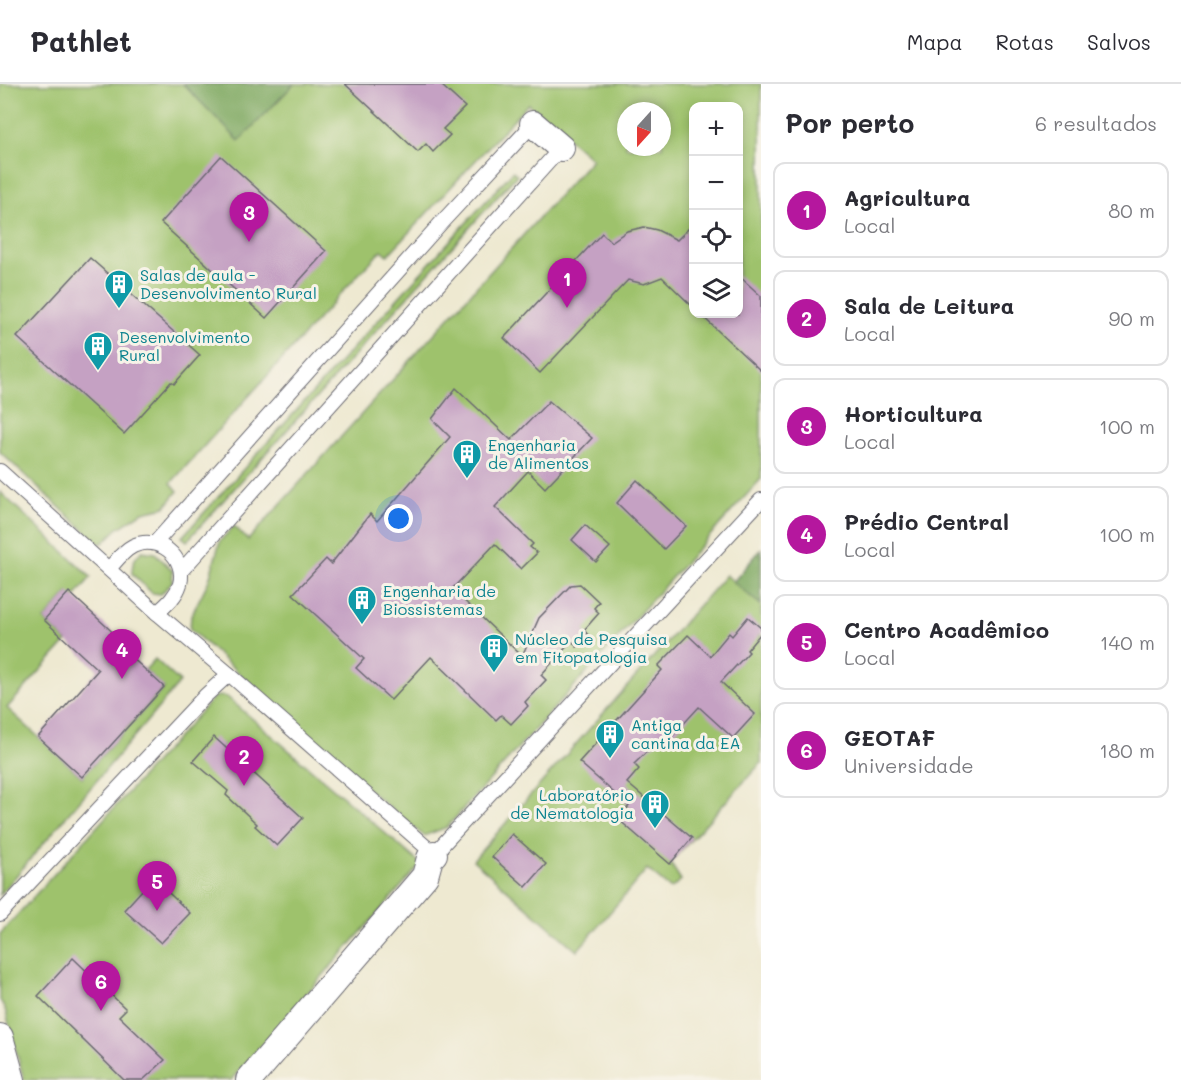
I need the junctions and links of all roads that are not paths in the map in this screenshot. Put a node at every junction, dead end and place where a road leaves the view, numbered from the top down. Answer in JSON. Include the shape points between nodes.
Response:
{"nodes":[{"id":1,"x":533,"y":124,"type":"joint"},
{"id":2,"x":561,"y":148,"type":"joint"},
{"id":3,"x":0,"y":471,"type":"edge"},
{"id":4,"x":761,"y":500,"type":"edge"},
{"id":5,"x":155,"y":543,"type":"junction"},
{"id":6,"x":109,"y":569,"type":"junction"},
{"id":7,"x":181,"y":571,"type":"junction"},
{"id":8,"x":157,"y":613,"type":"junction"},
{"id":9,"x":229,"y":674,"type":"junction"},
{"id":10,"x":434,"y":854,"type":"junction"},
{"id":11,"x":0,"y":914,"type":"edge"},
{"id":12,"x":0,"y":1036,"type":"edge"},
{"id":13,"x":12,"y":1080,"type":"edge"},
{"id":14,"x":249,"y":1080,"type":"edge"}],
"edges":[{"from":1,"to":2,"type":"street"},
{"from":1,"to":5,"type":"lane"},
{"from":2,"to":7,"type":"lane"},
{"from":3,"to":6,"type":"lane"},
{"from":4,"to":10,"type":"lane"},
{"from":5,"to":6,"type":"lane","via":[[133,546]]},
{"from":5,"to":7,"type":"lane","via":[[172,553]]},
{"from":6,"to":8,"type":"lane"},
{"from":7,"to":8,"type":"lane","via":[[177,592]]},
{"from":8,"to":9,"type":"lane"},
{"from":9,"to":10,"type":"lane"},
{"from":9,"to":11,"type":"lane"},
{"from":10,"to":14,"type":"street","via":[[425,876]]},
{"from":12,"to":13,"type":"street"}]}
